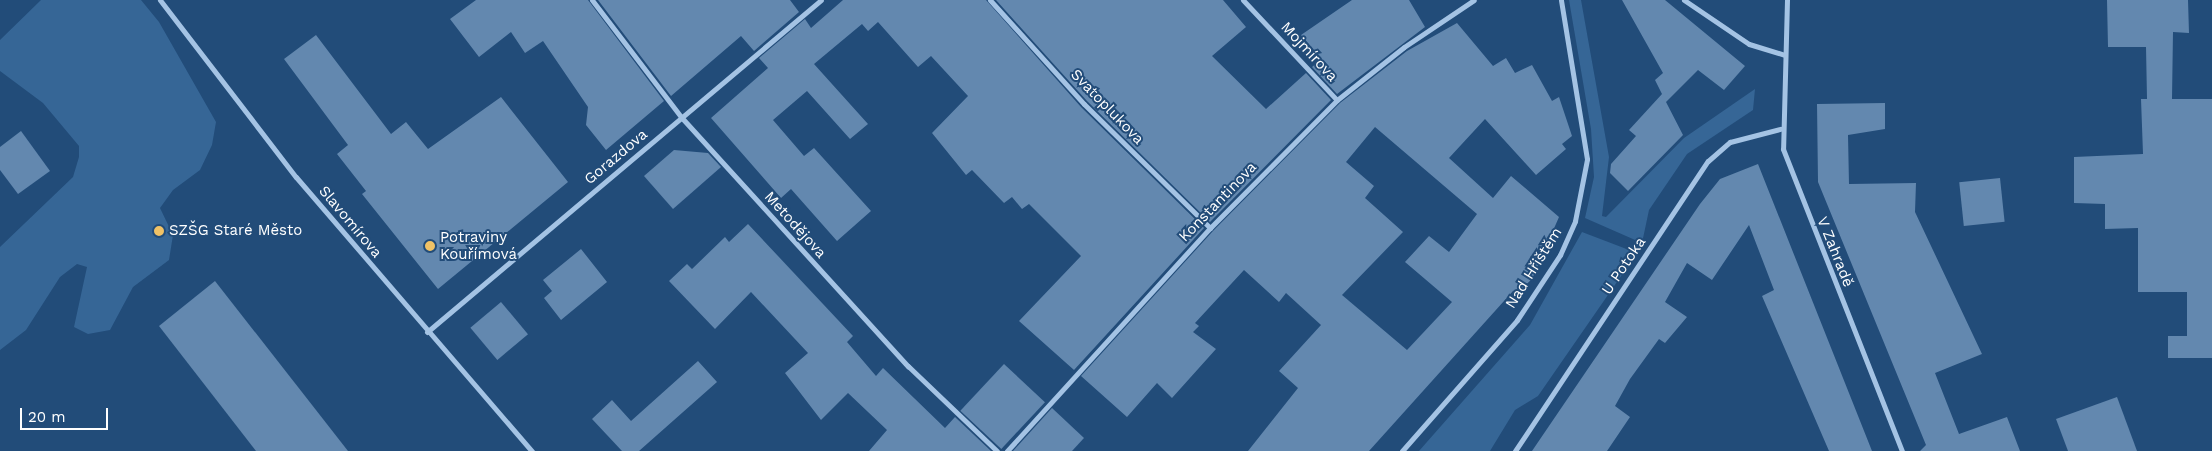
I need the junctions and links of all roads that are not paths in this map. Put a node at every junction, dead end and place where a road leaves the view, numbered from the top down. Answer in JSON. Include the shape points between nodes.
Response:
{"nodes":[{"id":1,"x":160,"y":0,"type":"edge"},
{"id":2,"x":592,"y":0,"type":"edge"},
{"id":3,"x":821,"y":0,"type":"edge"},
{"id":4,"x":990,"y":0,"type":"edge"},
{"id":5,"x":1243,"y":0,"type":"edge"},
{"id":6,"x":1561,"y":0,"type":"edge"},
{"id":7,"x":1684,"y":0,"type":"edge"},
{"id":8,"x":1787,"y":0,"type":"edge"},
{"id":9,"x":1470,"y":1,"type":"edge"},
{"id":10,"x":1784,"y":56,"type":"junction"},
{"id":11,"x":1337,"y":100,"type":"junction"},
{"id":12,"x":682,"y":118,"type":"junction"},
{"id":13,"x":1780,"y":129,"type":"junction"},
{"id":14,"x":1210,"y":228,"type":"junction"},
{"id":15,"x":427,"y":332,"type":"junction"},
{"id":16,"x":532,"y":451,"type":"edge"},
{"id":17,"x":998,"y":451,"type":"edge"},
{"id":18,"x":1007,"y":451,"type":"edge"},
{"id":19,"x":1402,"y":451,"type":"edge"},
{"id":20,"x":1515,"y":451,"type":"edge"},
{"id":21,"x":1902,"y":451,"type":"edge"}],
"edges":[{"from":1,"to":15,"type":"street","name":"Slavomírova","via":[[296,177]]},
{"from":2,"to":12,"type":"street","name":"Metodějova"},
{"from":3,"to":12,"type":"street","name":"Gorazdova"},
{"from":4,"to":14,"type":"street","name":"Svatoplukova","via":[[1084,104]]},
{"from":5,"to":11,"type":"street","name":"Mojmírova"},
{"from":6,"to":19,"type":"street","name":"Nad Hřištěm","via":[[1587,159],[1576,221],[1560,255],[1517,320]]},
{"from":7,"to":10,"type":"street","via":[[1749,44]]},
{"from":8,"to":10,"type":"street","name":"V Zahradě"},
{"from":9,"to":11,"type":"street","name":"Konstantinova"},
{"from":10,"to":13,"type":"street","name":"V Zahradě"},
{"from":11,"to":14,"type":"street","name":"Konstantinova"},
{"from":12,"to":15,"type":"street","name":"Gorazdova"},
{"from":12,"to":17,"type":"street","name":"Metodějova","via":[[908,366]]},
{"from":13,"to":20,"type":"street","name":"U Potoka","via":[[1730,142],[1708,160]]},
{"from":13,"to":21,"type":"street","name":"V Zahradě","via":[[1789,171]]},
{"from":14,"to":18,"type":"street","name":"Konstantinova"},
{"from":15,"to":16,"type":"street","name":"Slavomírova"}]}
